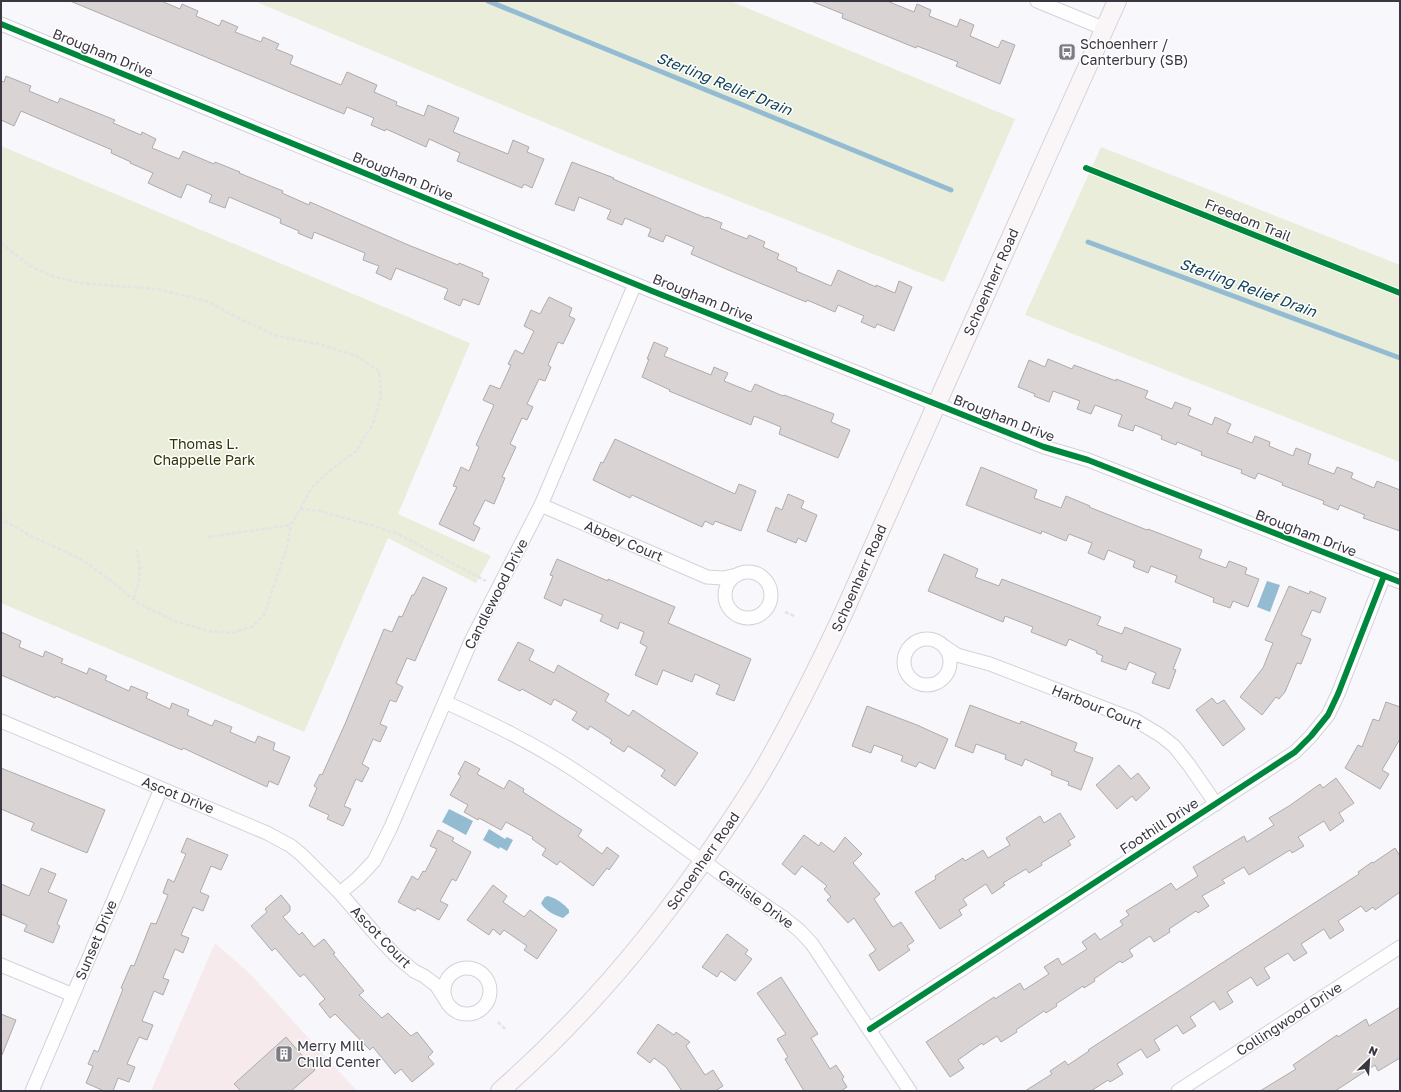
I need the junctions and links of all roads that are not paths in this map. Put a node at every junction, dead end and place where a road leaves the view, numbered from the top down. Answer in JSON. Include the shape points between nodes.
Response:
{"nodes":[{"id":1,"x":1037,"y":1,"type":"edge"},
{"id":2,"x":1117,"y":1,"type":"edge"},
{"id":3,"x":1,"y":24,"type":"edge"},
{"id":4,"x":1105,"y":29,"type":"junction"},
{"id":5,"x":635,"y":284,"type":"junction"},
{"id":6,"x":936,"y":404,"type":"junction"},
{"id":7,"x":541,"y":506,"type":"junction"},
{"id":8,"x":737,"y":574,"type":"junction"},
{"id":9,"x":1384,"y":576,"type":"junction"},
{"id":10,"x":707,"y":577,"type":"junction"},
{"id":11,"x":1400,"y":582,"type":"edge"},
{"id":12,"x":726,"y":599,"type":"junction"},
{"id":13,"x":945,"y":647,"type":"junction"},
{"id":14,"x":972,"y":660,"type":"junction"},
{"id":15,"x":946,"y":675,"type":"junction"},
{"id":16,"x":445,"y":702,"type":"junction"},
{"id":17,"x":1,"y":721,"type":"edge"},
{"id":18,"x":161,"y":788,"type":"junction"},
{"id":19,"x":1216,"y":804,"type":"junction"},
{"id":20,"x":703,"y":861,"type":"junction"},
{"id":21,"x":340,"y":893,"type":"junction"},
{"id":22,"x":1400,"y":947,"type":"edge"},
{"id":23,"x":1,"y":965,"type":"edge"},
{"id":24,"x":424,"y":976,"type":"junction"},
{"id":25,"x":448,"y":977,"type":"junction"},
{"id":26,"x":73,"y":995,"type":"junction"},
{"id":27,"x":445,"y":998,"type":"junction"},
{"id":28,"x":870,"y":1029,"type":"junction"},
{"id":29,"x":32,"y":1091,"type":"edge"},
{"id":30,"x":500,"y":1091,"type":"edge"},
{"id":31,"x":910,"y":1091,"type":"edge"},
{"id":32,"x":1178,"y":1091,"type":"edge"}],
"edges":[{"from":1,"to":4,"type":"street"},
{"from":2,"to":4,"type":"main road","name":"Schoenherr Road"},
{"from":3,"to":5,"type":"street","name":"Brougham Drive"},
{"from":4,"to":6,"type":"main road","name":"Schoenherr Road"},
{"from":5,"to":6,"type":"street","name":"Brougham Drive"},
{"from":5,"to":7,"type":"street","name":"Candlewood Drive"},
{"from":6,"to":9,"type":"street","name":"Brougham Drive","via":[[1044,447],[1088,460]]},
{"from":6,"to":20,"type":"main road","name":"Schoenherr Road","via":[[844,612],[806,691],[767,764]]},
{"from":7,"to":10,"type":"street","name":"Abbey Court"},
{"from":7,"to":16,"type":"street","name":"Candlewood Drive","via":[[471,641]]},
{"from":8,"to":10,"type":"street","name":"Abbey Court","via":[[723,578]]},
{"from":8,"to":12,"type":"street","via":[[727,585]]},
{"from":8,"to":12,"type":"street","name":"Abbey Court","via":[[752,572],[766,580],[770,586],[770,602],[760,614],[746,618],[733,612]]},
{"from":9,"to":11,"type":"street","name":"Brougham Drive"},
{"from":9,"to":19,"type":"street","name":"Foothill Drive","via":[[1328,715],[1295,752]]},
{"from":10,"to":12,"type":"street","name":"Abbey Court"},
{"from":13,"to":14,"type":"street","name":"Harbour Court","via":[[957,655]]},
{"from":13,"to":15,"type":"street","via":[[950,661]]},
{"from":13,"to":15,"type":"street","name":"Harbour Court","via":[[933,640],[918,641],[907,650],[904,665],[912,679],[926,685],[934,684]]},
{"from":14,"to":15,"type":"street","name":"Harbour Court","via":[[957,666]]},
{"from":14,"to":19,"type":"street","name":"Harbour Court","via":[[990,664],[1135,720],[1174,746]]},
{"from":16,"to":20,"type":"street","name":"Carlisle Drive","via":[[489,722],[573,769]]},
{"from":16,"to":21,"type":"street","name":"Candlewood Drive","via":[[374,861]]},
{"from":17,"to":18,"type":"street","name":"Ascot Drive"},
{"from":18,"to":21,"type":"street","name":"Ascot Drive","via":[[284,842],[302,855]]},
{"from":18,"to":26,"type":"street","name":"Sunset Drive"},
{"from":19,"to":28,"type":"street","name":"Foothill Drive"},
{"from":20,"to":28,"type":"street","name":"Carlisle Drive","via":[[800,931],[812,944]]},
{"from":20,"to":30,"type":"main road","name":"Schoenherr Road","via":[[644,940],[603,989]]},
{"from":21,"to":24,"type":"street","name":"Ascot Court","via":[[396,956]]},
{"from":22,"to":32,"type":"street","name":"Collingwood Drive"},
{"from":23,"to":26,"type":"street"},
{"from":24,"to":25,"type":"street","name":"Ascot Court"},
{"from":24,"to":27,"type":"street","name":"Ascot Court"},
{"from":25,"to":27,"type":"street","via":[[445,983]]},
{"from":25,"to":27,"type":"street","name":"Ascot Court","via":[[460,969],[475,969],[486,978],[490,992],[484,1007],[470,1014],[455,1011]]},
{"from":26,"to":29,"type":"street","name":"Sunset Drive"},
{"from":28,"to":31,"type":"street","name":"Carlisle Drive"}]}
